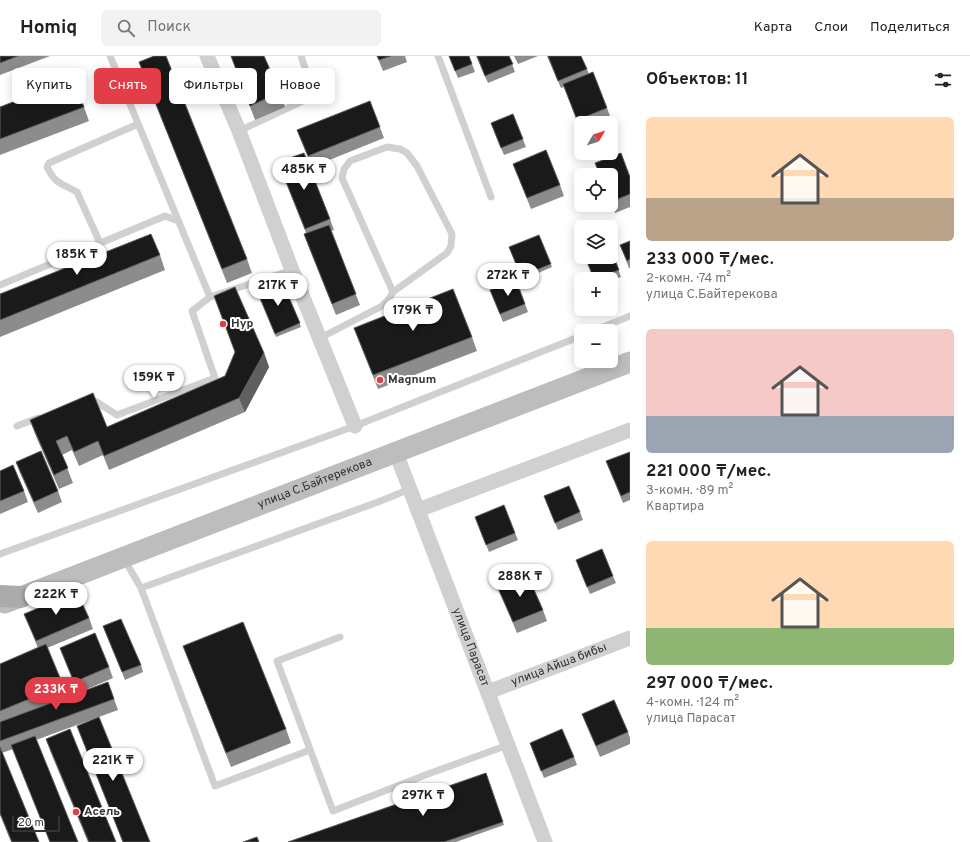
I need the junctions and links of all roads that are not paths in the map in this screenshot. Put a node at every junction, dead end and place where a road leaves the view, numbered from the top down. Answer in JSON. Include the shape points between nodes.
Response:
{"nodes":[{"id":1,"x":110,"y":56,"type":"edge"},
{"id":2,"x":207,"y":56,"type":"edge"},
{"id":3,"x":301,"y":56,"type":"edge"},
{"id":4,"x":438,"y":56,"type":"edge"},
{"id":5,"x":138,"y":124,"type":"junction"},
{"id":6,"x":239,"y":131,"type":"junction"},
{"id":7,"x":491,"y":197,"type":"dead end"},
{"id":8,"x":178,"y":220,"type":"junction"},
{"id":9,"x":100,"y":243,"type":"junction"},
{"id":10,"x":292,"y":270,"type":"junction"},
{"id":11,"x":0,"y":285,"type":"edge"},
{"id":12,"x":393,"y":292,"type":"junction"},
{"id":13,"x":210,"y":297,"type":"junction"},
{"id":14,"x":630,"y":316,"type":"edge"},
{"id":15,"x":610,"y":324,"type":"edge"},
{"id":16,"x":320,"y":338,"type":"junction"},
{"id":17,"x":574,"y":339,"type":"edge"},
{"id":18,"x":630,"y":362,"type":"edge"},
{"id":19,"x":80,"y":404,"type":"edge"},
{"id":20,"x":45,"y":416,"type":"edge"},
{"id":21,"x":17,"y":426,"type":"dead end"},
{"id":22,"x":355,"y":426,"type":"junction"},
{"id":23,"x":630,"y":430,"type":"edge"},
{"id":24,"x":396,"y":453,"type":"junction"},
{"id":25,"x":410,"y":489,"type":"junction"},
{"id":26,"x":418,"y":510,"type":"junction"},
{"id":27,"x":0,"y":554,"type":"edge"},
{"id":28,"x":123,"y":557,"type":"junction"},
{"id":29,"x":141,"y":588,"type":"junction"},
{"id":30,"x":10,"y":597,"type":"edge"},
{"id":31,"x":0,"y":605,"type":"edge"},
{"id":32,"x":340,"y":636,"type":"dead end"},
{"id":33,"x":630,"y":638,"type":"edge"},
{"id":34,"x":488,"y":692,"type":"junction"},
{"id":35,"x":508,"y":745,"type":"junction"},
{"id":36,"x":310,"y":750,"type":"junction"},
{"id":37,"x":545,"y":842,"type":"edge"}],
"edges":[{"from":1,"to":5,"type":"lane"},
{"from":2,"to":6,"type":"street"},
{"from":3,"to":6,"type":"lane","via":[[310,83],[311,91],[307,98]]},
{"from":4,"to":7,"type":"lane"},
{"from":5,"to":8,"type":"lane"},
{"from":5,"to":9,"type":"lane","via":[[47,167],[59,184],[77,192]]},
{"from":6,"to":10,"type":"street"},
{"from":8,"to":9,"type":"lane","via":[[165,216]]},
{"from":8,"to":13,"type":"lane"},
{"from":9,"to":11,"type":"lane"},
{"from":10,"to":13,"type":"lane"},
{"from":10,"to":16,"type":"street"},
{"from":12,"to":12,"type":"lane","via":[[342,178],[344,168],[350,161],[387,147],[407,153],[417,166],[452,234],[451,246],[446,253]]},
{"from":12,"to":16,"type":"lane","via":[[382,306]]},
{"from":13,"to":19,"type":"lane","via":[[192,311],[215,378],[117,415],[95,401]]},
{"from":14,"to":15,"type":"lane"},
{"from":16,"to":22,"type":"street"},
{"from":17,"to":22,"type":"lane"},
{"from":18,"to":24,"type":"main road","name":"улица С.Байтерекова"},
{"from":20,"to":21,"type":"lane"},
{"from":22,"to":27,"type":"lane"},
{"from":23,"to":26,"type":"street"},
{"from":24,"to":25,"type":"street","name":"улица Парасат"},
{"from":24,"to":28,"type":"main road","name":"улица С.Байтерекова"},
{"from":25,"to":26,"type":"street","name":"улица Парасат"},
{"from":25,"to":29,"type":"lane"},
{"from":26,"to":34,"type":"street","name":"улица Парасат"},
{"from":28,"to":29,"type":"lane"},
{"from":28,"to":30,"type":"main road","name":"улица С.Байтерекова"},
{"from":29,"to":36,"type":"lane","via":[[215,786]]},
{"from":30,"to":31,"type":"main road","name":"улица С.Байтерекова"},
{"from":32,"to":36,"type":"lane","via":[[277,661]]},
{"from":33,"to":34,"type":"street","name":"улица Айша бибы"},
{"from":34,"to":35,"type":"street","name":"улица Парасат"},
{"from":35,"to":36,"type":"lane","via":[[333,811]]},
{"from":35,"to":37,"type":"street","name":"улица Парасат"}]}
